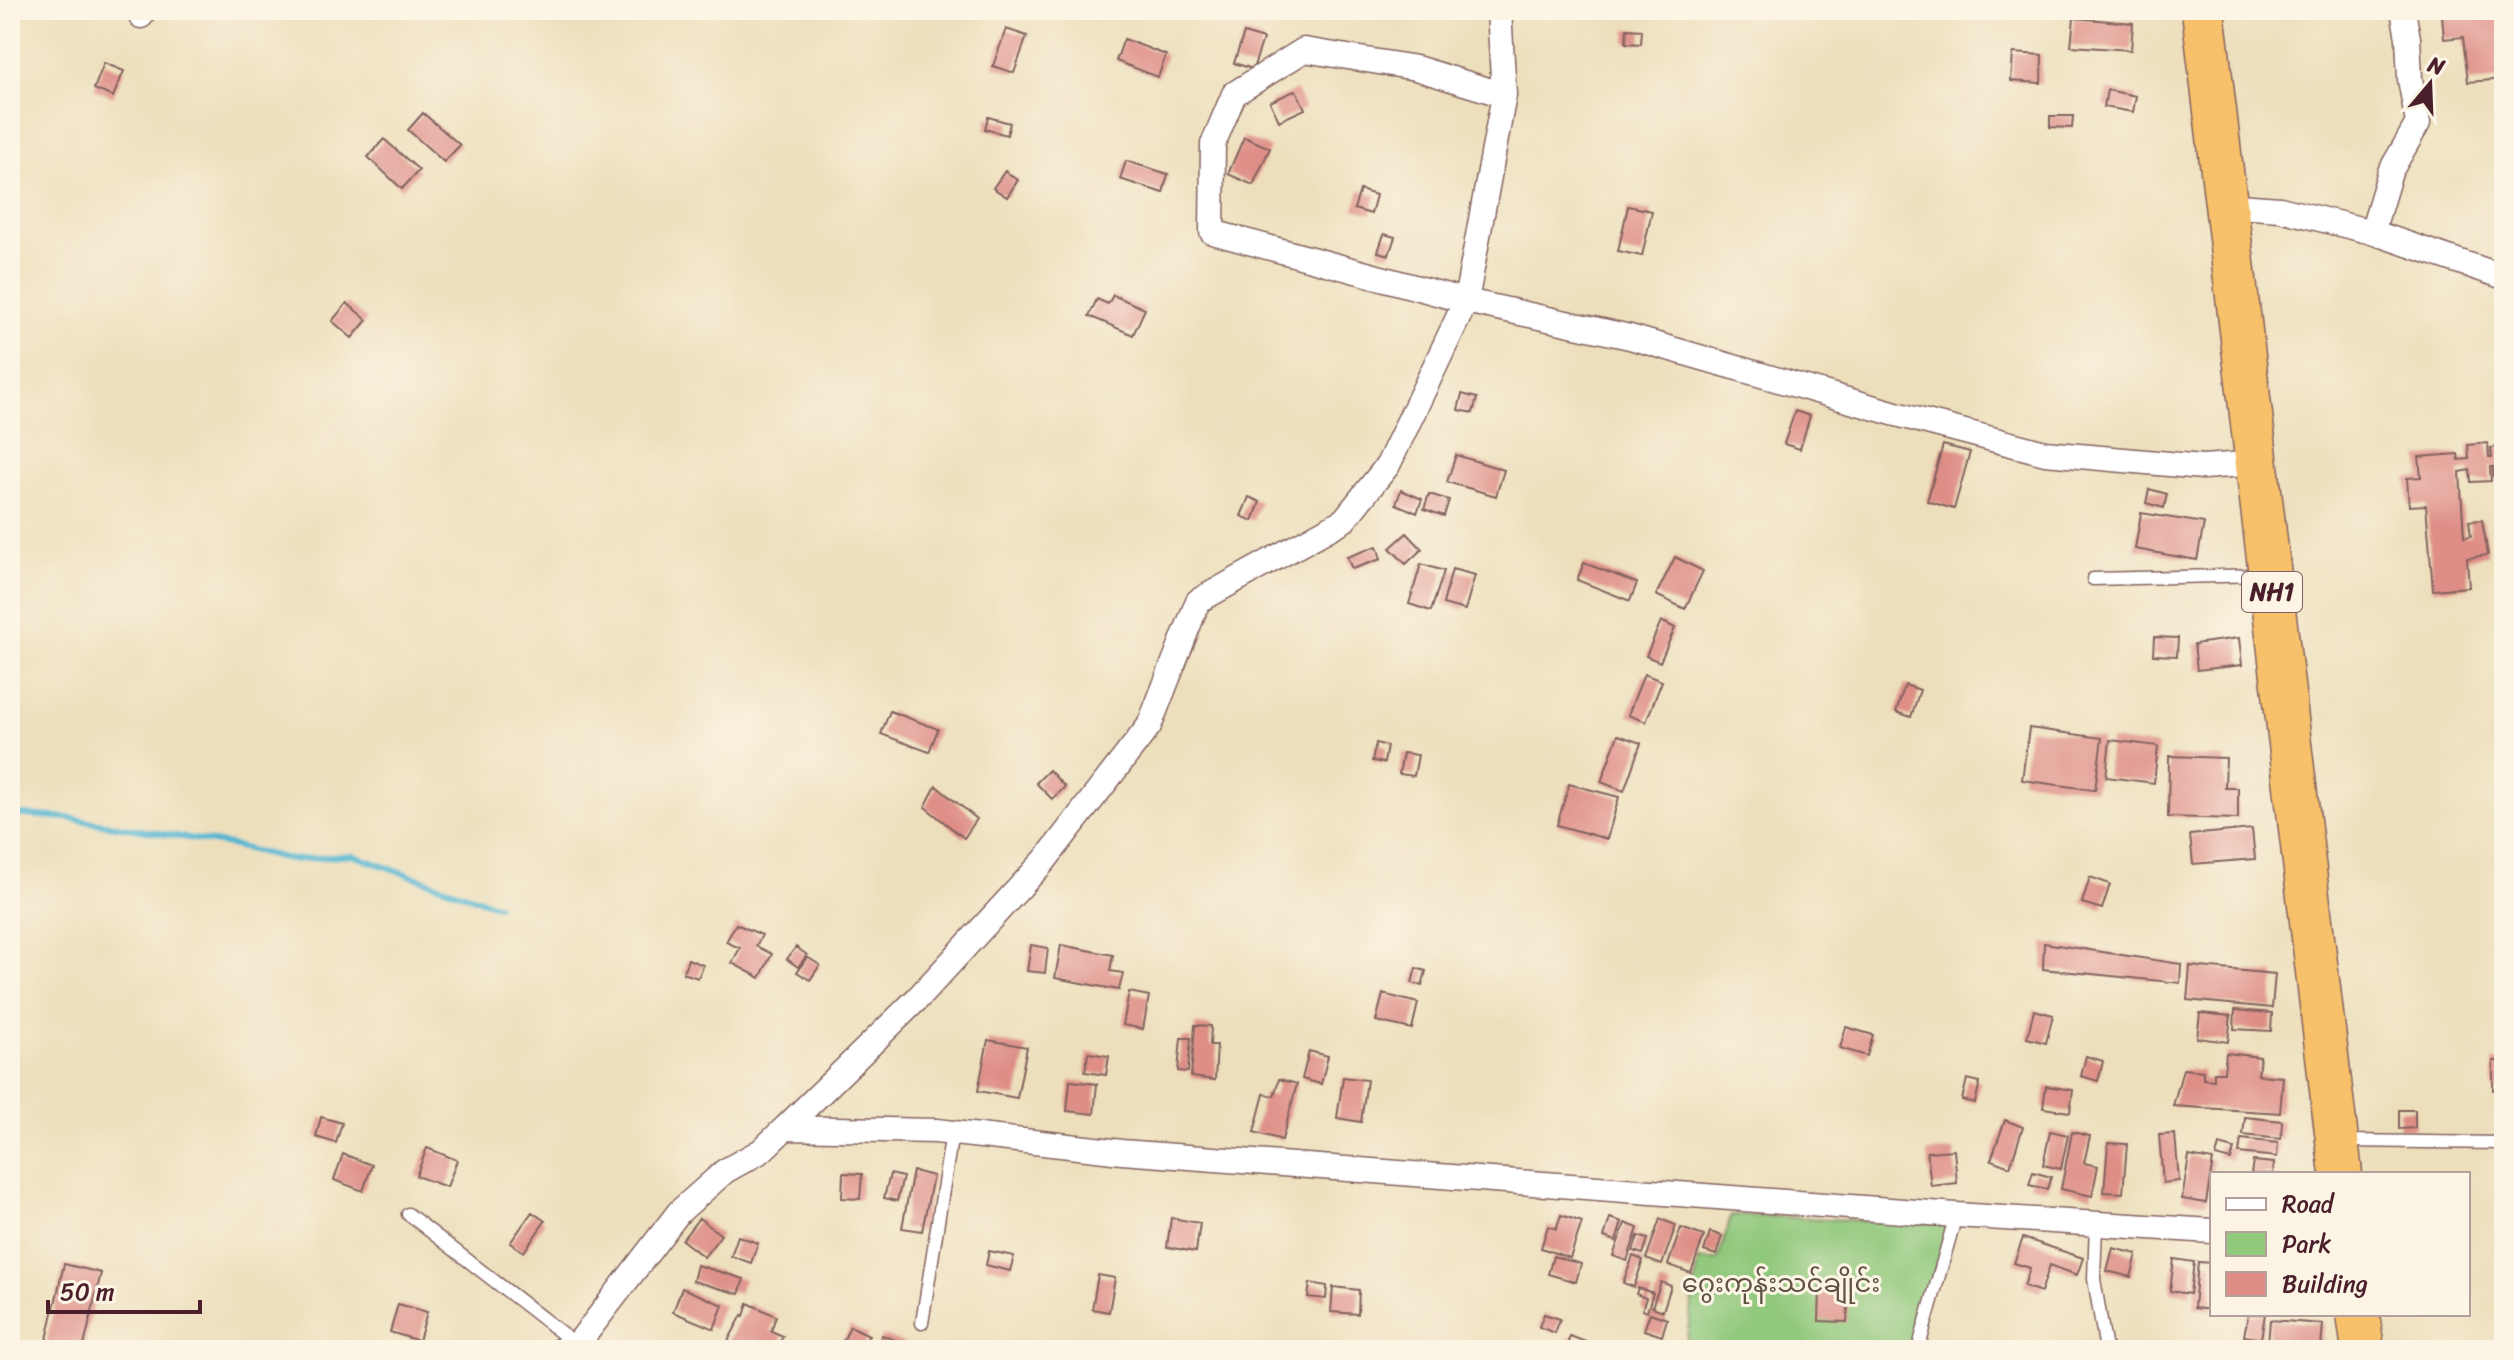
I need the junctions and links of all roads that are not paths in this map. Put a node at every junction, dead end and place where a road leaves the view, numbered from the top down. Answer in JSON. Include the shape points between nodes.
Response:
{"nodes":[{"id":1,"x":1499,"y":10,"type":"edge"},
{"id":2,"x":2203,"y":10,"type":"edge"},
{"id":3,"x":2403,"y":10,"type":"edge"},
{"id":4,"x":1504,"y":95,"type":"junction"},
{"id":5,"x":2224,"y":205,"type":"junction"},
{"id":6,"x":2372,"y":232,"type":"junction"},
{"id":7,"x":2504,"y":277,"type":"edge"},
{"id":8,"x":1466,"y":301,"type":"junction"},
{"id":9,"x":2258,"y":463,"type":"junction"},
{"id":10,"x":2270,"y":575,"type":"junction"},
{"id":11,"x":2093,"y":579,"type":"dead end"},
{"id":12,"x":785,"y":1128,"type":"junction"},
{"id":13,"x":952,"y":1133,"type":"junction"},
{"id":14,"x":2504,"y":1143,"type":"edge"},
{"id":15,"x":2339,"y":1157,"type":"edge"},
{"id":16,"x":408,"y":1214,"type":"dead end"},
{"id":17,"x":1956,"y":1215,"type":"junction"},
{"id":18,"x":2096,"y":1224,"type":"junction"},
{"id":19,"x":2210,"y":1231,"type":"edge"},
{"id":20,"x":2358,"y":1316,"type":"edge"},
{"id":21,"x":922,"y":1323,"type":"dead end"},
{"id":22,"x":571,"y":1348,"type":"edge"},
{"id":23,"x":1918,"y":1350,"type":"edge"},
{"id":24,"x":2106,"y":1350,"type":"edge"},
{"id":25,"x":2363,"y":1350,"type":"edge"}],
"edges":[{"from":1,"to":4,"type":"street"},
{"from":2,"to":5,"type":"highway","number":"NH1"},
{"from":3,"to":6,"type":"street","via":[[2418,123],[2390,172]]},
{"from":4,"to":8,"type":"street"},
{"from":4,"to":8,"type":"street","via":[[1416,68],[1304,50],[1234,94],[1213,144],[1212,232]]},
{"from":5,"to":6,"type":"street","via":[[2280,209]]},
{"from":5,"to":9,"type":"highway","number":"NH1"},
{"from":6,"to":7,"type":"street"},
{"from":8,"to":9,"type":"street","via":[[1630,337],[2045,453],[2203,467]]},
{"from":8,"to":12,"type":"street","via":[[1388,465],[1344,520],[1198,601],[1149,726],[1074,823],[918,998]]},
{"from":9,"to":10,"type":"highway","number":"NH1"},
{"from":10,"to":11,"type":"lane"},
{"from":10,"to":15,"type":"highway","number":"NH1"},
{"from":12,"to":13,"type":"street"},
{"from":12,"to":22,"type":"street","via":[[679,1212]]},
{"from":13,"to":17,"type":"street","via":[[1122,1152]]},
{"from":13,"to":21,"type":"lane"},
{"from":14,"to":15,"type":"lane"},
{"from":16,"to":22,"type":"lane"},
{"from":17,"to":18,"type":"street"},
{"from":17,"to":23,"type":"lane"},
{"from":18,"to":19,"type":"street"},
{"from":18,"to":24,"type":"lane","via":[[2094,1279]]},
{"from":20,"to":25,"type":"highway"}]}
